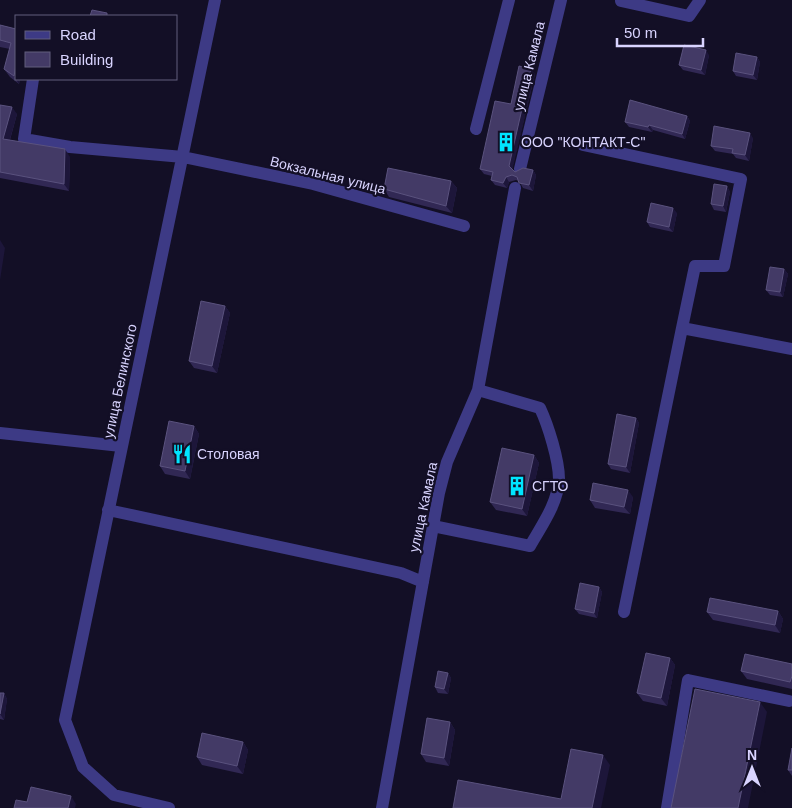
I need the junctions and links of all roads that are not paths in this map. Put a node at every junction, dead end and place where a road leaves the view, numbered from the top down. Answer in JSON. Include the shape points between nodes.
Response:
{"nodes":[{"id":1,"x":215,"y":0,"type":"edge"},
{"id":2,"x":509,"y":0,"type":"edge"},
{"id":3,"x":561,"y":0,"type":"edge"},
{"id":4,"x":700,"y":0,"type":"edge"},
{"id":5,"x":621,"y":1,"type":"edge"},
{"id":6,"x":33,"y":80,"type":"edge"},
{"id":7,"x":476,"y":129,"type":"dead end"},
{"id":8,"x":583,"y":145,"type":"dead end"},
{"id":9,"x":183,"y":157,"type":"junction"},
{"id":10,"x":520,"y":169,"type":"edge"},
{"id":11,"x":515,"y":188,"type":"dead end"},
{"id":12,"x":464,"y":226,"type":"dead end"},
{"id":13,"x":682,"y":328,"type":"junction"},
{"id":14,"x":792,"y":349,"type":"edge"},
{"id":15,"x":478,"y":390,"type":"junction"},
{"id":16,"x":0,"y":433,"type":"edge"},
{"id":17,"x":121,"y":446,"type":"junction"},
{"id":18,"x":108,"y":510,"type":"junction"},
{"id":19,"x":433,"y":526,"type":"junction"},
{"id":20,"x":423,"y":582,"type":"junction"},
{"id":21,"x":624,"y":612,"type":"dead end"},
{"id":22,"x":789,"y":702,"type":"dead end"},
{"id":23,"x":169,"y":808,"type":"edge"},
{"id":24,"x":382,"y":808,"type":"edge"},
{"id":25,"x":667,"y":808,"type":"edge"}],
"edges":[{"from":1,"to":9,"type":"street","name":"улица Белинского"},
{"from":2,"to":7,"type":"street"},
{"from":3,"to":10,"type":"street","name":"улица Камала"},
{"from":4,"to":5,"type":"street","via":[[689,16]]},
{"from":6,"to":9,"type":"street","name":"Вокзальная улица","via":[[24,139],[70,147]]},
{"from":8,"to":13,"type":"street","via":[[741,178],[724,266],[695,266]]},
{"from":9,"to":12,"type":"street","name":"Вокзальная улица","via":[[313,184]]},
{"from":9,"to":17,"type":"street","name":"улица Белинского"},
{"from":11,"to":15,"type":"street","name":"улица Камала"},
{"from":13,"to":14,"type":"street"},
{"from":13,"to":21,"type":"street"},
{"from":15,"to":19,"type":"street","name":"улица Камала","via":[[447,462]]},
{"from":15,"to":19,"type":"street","via":[[540,408],[549,427],[559,478],[550,512],[530,546]]},
{"from":16,"to":17,"type":"street"},
{"from":17,"to":18,"type":"street","name":"улица Белинского"},
{"from":18,"to":20,"type":"street","via":[[401,572]]},
{"from":18,"to":23,"type":"street","name":"улица Белинского","via":[[65,720],[83,767],[114,795]]},
{"from":19,"to":20,"type":"street","name":"улица Камала"},
{"from":20,"to":24,"type":"street","name":"улица Камала"},
{"from":22,"to":25,"type":"street","via":[[688,680]]}]}
